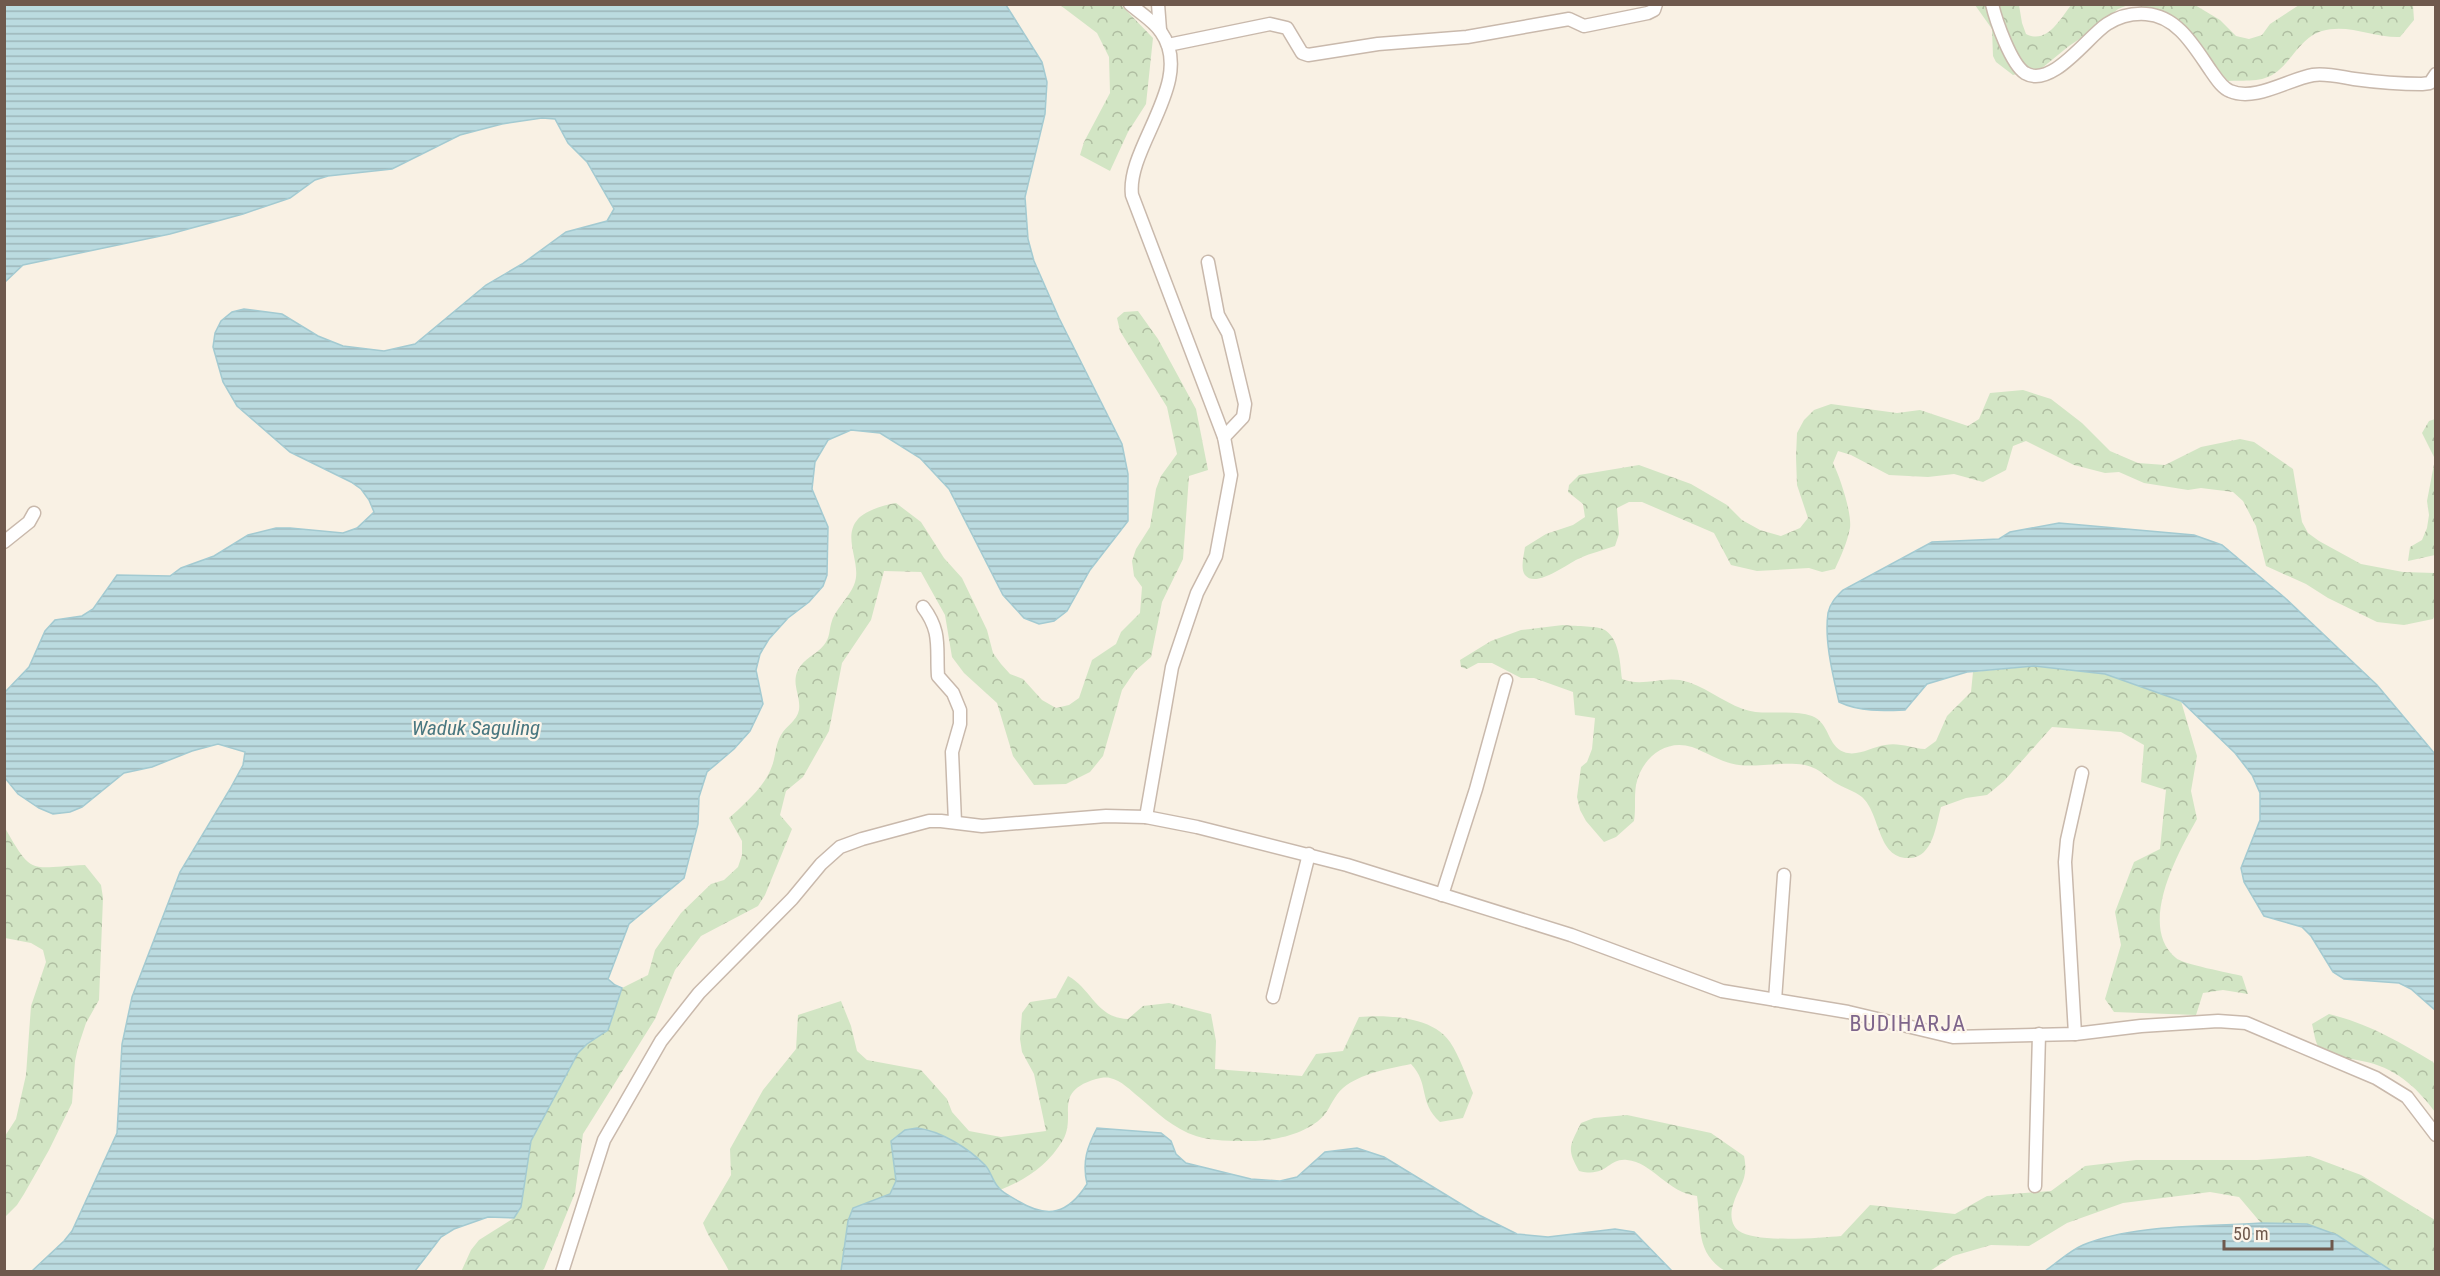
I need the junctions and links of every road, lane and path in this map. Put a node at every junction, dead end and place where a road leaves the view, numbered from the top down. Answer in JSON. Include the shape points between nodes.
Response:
{"nodes":[{"id":1,"x":1130,"y":4,"type":"edge"},
{"id":2,"x":1158,"y":4,"type":"edge"},
{"id":3,"x":1656,"y":4,"type":"edge"},
{"id":4,"x":1992,"y":4,"type":"edge"},
{"id":5,"x":1160,"y":30,"type":"junction"},
{"id":6,"x":1168,"y":45,"type":"junction"},
{"id":7,"x":2436,"y":74,"type":"edge"},
{"id":8,"x":1208,"y":262,"type":"dead end"},
{"id":9,"x":1224,"y":437,"type":"junction"},
{"id":10,"x":34,"y":513,"type":"dead end"},
{"id":11,"x":4,"y":542,"type":"edge"},
{"id":12,"x":923,"y":607,"type":"dead end"},
{"id":13,"x":1506,"y":680,"type":"dead end"},
{"id":14,"x":2082,"y":773,"type":"dead end"},
{"id":15,"x":1146,"y":817,"type":"junction"},
{"id":16,"x":956,"y":822,"type":"junction"},
{"id":17,"x":1309,"y":854,"type":"junction"},
{"id":18,"x":1784,"y":875,"type":"dead end"},
{"id":19,"x":1442,"y":895,"type":"junction"},
{"id":20,"x":1273,"y":997,"type":"dead end"},
{"id":21,"x":1775,"y":1000,"type":"junction"},
{"id":22,"x":2039,"y":1034,"type":"junction"},
{"id":23,"x":2075,"y":1034,"type":"junction"},
{"id":24,"x":2436,"y":1135,"type":"edge"},
{"id":25,"x":2035,"y":1186,"type":"dead end"},
{"id":26,"x":562,"y":1272,"type":"edge"}],
"edges":[{"from":1,"to":5,"type":"street"},
{"from":2,"to":5,"type":"street"},
{"from":3,"to":6,"type":"street","via":[[1648,13],[1584,26],[1569,19],[1467,37],[1366,45],[1308,55],[1302,53],[1287,28],[1270,24]]},
{"from":4,"to":7,"type":"street","via":[[2010,53],[2025,73],[2035,76],[2063,65],[2106,24],[2130,14],[2166,20],[2184,33],[2229,91],[2266,90],[2313,75],[2422,84],[2430,83]]},
{"from":5,"to":6,"type":"street"},
{"from":6,"to":9,"type":"street","via":[[1166,91],[1133,174],[1132,195]]},
{"from":8,"to":9,"type":"street","via":[[1218,315],[1228,333],[1245,404],[1243,417]]},
{"from":9,"to":15,"type":"street","via":[[1231,475],[1216,556],[1197,593],[1172,667]]},
{"from":10,"to":11,"type":"street"},
{"from":12,"to":16,"type":"street","via":[[938,636],[938,676],[953,693],[960,710],[951,764]]},
{"from":13,"to":19,"type":"street"},
{"from":14,"to":23,"type":"street","via":[[2065,861]]},
{"from":15,"to":16,"type":"street","via":[[1106,816],[982,826]]},
{"from":15,"to":17,"type":"street"},
{"from":16,"to":26,"type":"street","via":[[929,821],[840,847],[699,993],[661,1041],[604,1140]]},
{"from":17,"to":19,"type":"street"},
{"from":17,"to":20,"type":"street"},
{"from":18,"to":21,"type":"street"},
{"from":19,"to":21,"type":"street","via":[[1571,935],[1722,991]]},
{"from":21,"to":22,"type":"street","via":[[1848,1012],[1953,1037]]},
{"from":22,"to":23,"type":"street"},
{"from":22,"to":25,"type":"street"},
{"from":23,"to":24,"type":"street","via":[[2183,1023],[2246,1023],[2376,1078],[2407,1098]]}]}
